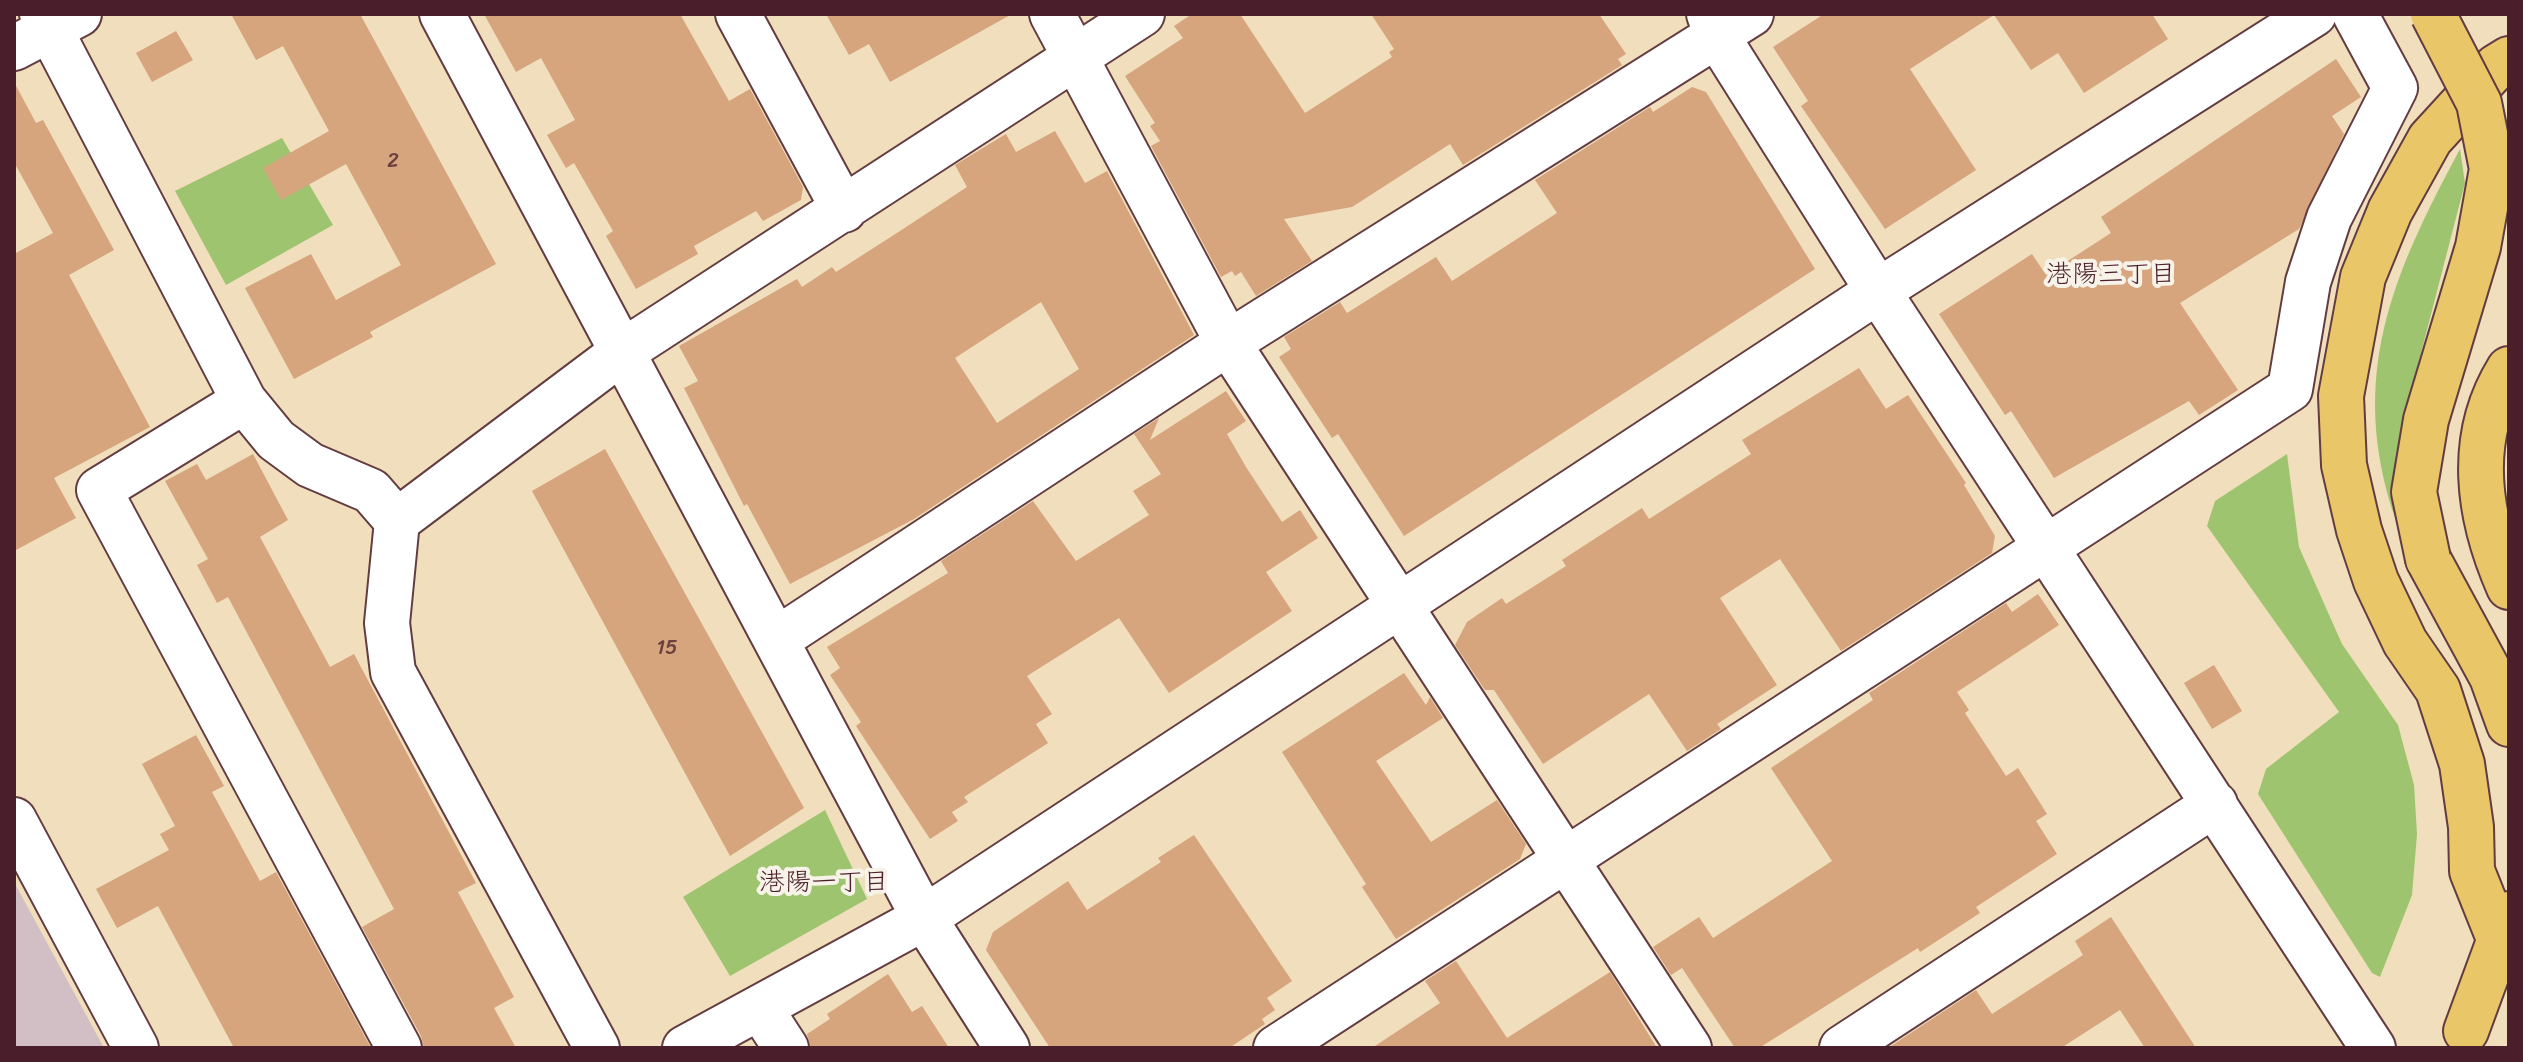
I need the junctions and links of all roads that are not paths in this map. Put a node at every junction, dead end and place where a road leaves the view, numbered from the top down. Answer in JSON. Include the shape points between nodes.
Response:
{"nodes":[{"id":1,"x":442,"y":14,"type":"edge"},
{"id":2,"x":738,"y":14,"type":"edge"},
{"id":3,"x":1052,"y":14,"type":"edge"},
{"id":4,"x":1142,"y":14,"type":"edge"},
{"id":5,"x":2314,"y":14,"type":"edge"},
{"id":6,"x":2355,"y":14,"type":"edge"},
{"id":7,"x":2433,"y":14,"type":"edge"},
{"id":8,"x":1716,"y":19,"type":"edge"},
{"id":9,"x":47,"y":26,"type":"edge"},
{"id":10,"x":1075,"y":58,"type":"junction"},
{"id":11,"x":2509,"y":59,"type":"edge"},
{"id":12,"x":844,"y":210,"type":"junction"},
{"id":13,"x":1878,"y":291,"type":"junction"},
{"id":14,"x":1228,"y":343,"type":"junction"},
{"id":15,"x":622,"y":352,"type":"junction"},
{"id":16,"x":2509,"y":369,"type":"edge"},
{"id":17,"x":244,"y":401,"type":"junction"},
{"id":18,"x":397,"y":521,"type":"junction"},
{"id":19,"x":2047,"y":549,"type":"junction"},
{"id":20,"x":2509,"y":587,"type":"edge"},
{"id":21,"x":1399,"y":606,"type":"junction"},
{"id":22,"x":776,"y":640,"type":"junction"},
{"id":23,"x":2509,"y":724,"type":"edge"},
{"id":24,"x":2215,"y":804,"type":"junction"},
{"id":25,"x":14,"y":820,"type":"edge"},
{"id":26,"x":1565,"y":858,"type":"junction"},
{"id":27,"x":924,"y":918,"type":"junction"},
{"id":28,"x":2504,"y":925,"type":"edge"},
{"id":29,"x":2509,"y":1002,"type":"edge"},
{"id":30,"x":760,"y":1008,"type":"junction"},
{"id":31,"x":2453,"y":1040,"type":"edge"},
{"id":32,"x":136,"y":1048,"type":"edge"},
{"id":33,"x":399,"y":1048,"type":"edge"},
{"id":34,"x":597,"y":1048,"type":"edge"},
{"id":35,"x":685,"y":1048,"type":"edge"},
{"id":36,"x":786,"y":1048,"type":"edge"},
{"id":37,"x":1007,"y":1048,"type":"edge"},
{"id":38,"x":1276,"y":1048,"type":"edge"},
{"id":39,"x":1689,"y":1048,"type":"edge"},
{"id":40,"x":1842,"y":1048,"type":"edge"},
{"id":41,"x":2373,"y":1048,"type":"edge"}],
"edges":[{"from":1,"to":15,"type":"street"},
{"from":2,"to":12,"type":"street"},
{"from":3,"to":10,"type":"street"},
{"from":4,"to":10,"type":"street"},
{"from":5,"to":13,"type":"street"},
{"from":6,"to":19,"type":"street","via":[[2395,88],[2329,218],[2308,282],[2290,389]]},
{"from":7,"to":23,"type":"highway","bridge":true,"via":[[2479,103],[2492,169],[2478,247],[2426,420],[2414,492],[2428,559],[2492,677]]},
{"from":8,"to":13,"type":"street"},
{"from":8,"to":14,"type":"street"},
{"from":9,"to":17,"type":"street"},
{"from":10,"to":12,"type":"street"},
{"from":10,"to":14,"type":"street"},
{"from":11,"to":28,"type":"highway","via":[[2430,139],[2390,211],[2363,277],[2341,396],[2344,465],[2359,530],[2405,642],[2438,690],[2462,764],[2472,871]]},
{"from":12,"to":15,"type":"street"},
{"from":13,"to":19,"type":"street"},
{"from":13,"to":21,"type":"street"},
{"from":14,"to":21,"type":"street"},
{"from":14,"to":22,"type":"street"},
{"from":15,"to":18,"type":"street"},
{"from":15,"to":22,"type":"street"},
{"from":16,"to":20,"type":"highway","via":[[2483,431],[2481,491],[2490,543]]},
{"from":17,"to":18,"type":"street","via":[[276,440],[310,465],[371,491]]},
{"from":17,"to":33,"type":"street","via":[[99,490]]},
{"from":18,"to":34,"type":"street","via":[[387,623],[393,672]]},
{"from":19,"to":24,"type":"street"},
{"from":19,"to":26,"type":"street"},
{"from":21,"to":26,"type":"street"},
{"from":21,"to":27,"type":"street"},
{"from":22,"to":27,"type":"street"},
{"from":24,"to":40,"type":"street"},
{"from":24,"to":41,"type":"street"},
{"from":25,"to":32,"type":"street"},
{"from":26,"to":38,"type":"street"},
{"from":26,"to":39,"type":"street"},
{"from":27,"to":30,"type":"street"},
{"from":27,"to":37,"type":"street"},
{"from":28,"to":31,"type":"highway"},
{"from":29,"to":31,"type":"highway"},
{"from":30,"to":35,"type":"street"},
{"from":30,"to":36,"type":"street"}]}
